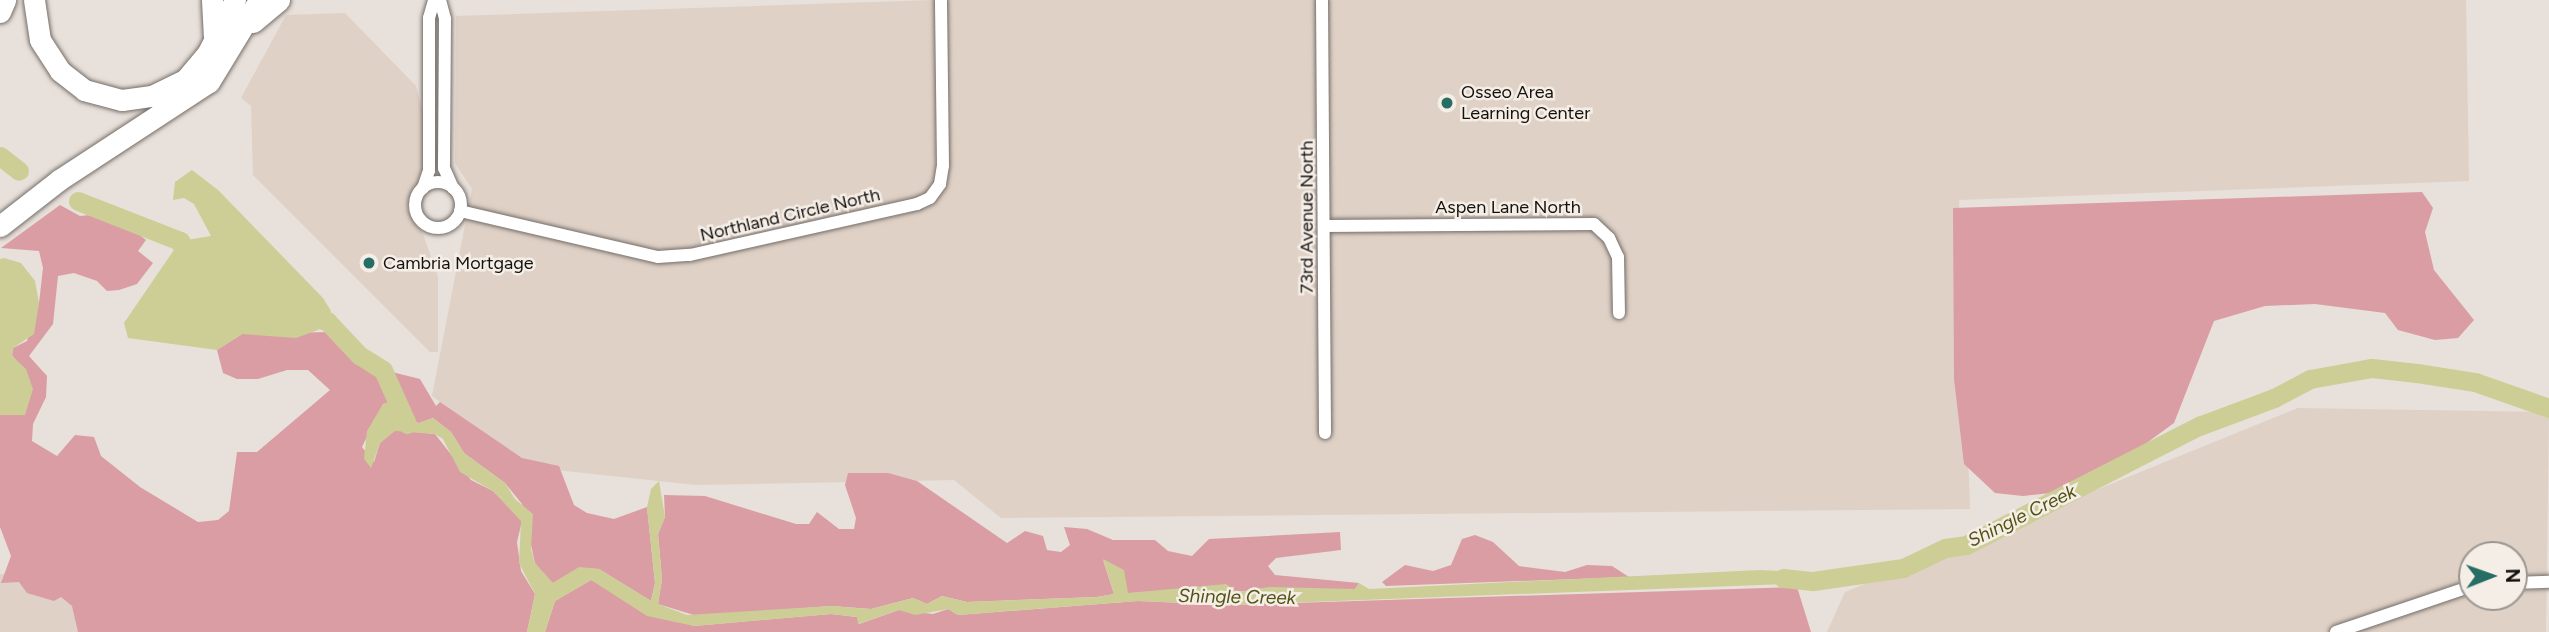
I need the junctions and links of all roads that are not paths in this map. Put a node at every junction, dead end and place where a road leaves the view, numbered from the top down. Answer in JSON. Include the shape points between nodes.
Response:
{"nodes":[{"id":1,"x":5,"y":0,"type":"edge"},
{"id":2,"x":34,"y":0,"type":"edge"},
{"id":3,"x":212,"y":0,"type":"edge"},
{"id":4,"x":235,"y":0,"type":"edge"},
{"id":5,"x":259,"y":0,"type":"edge"},
{"id":6,"x":279,"y":0,"type":"edge"},
{"id":7,"x":434,"y":0,"type":"edge"},
{"id":8,"x":440,"y":0,"type":"edge"},
{"id":9,"x":941,"y":0,"type":"edge"},
{"id":10,"x":1322,"y":0,"type":"edge"},
{"id":11,"x":0,"y":12,"type":"edge"},
{"id":12,"x":240,"y":36,"type":"junction"},
{"id":13,"x":207,"y":54,"type":"junction"},
{"id":14,"x":422,"y":188,"type":"junction"},
{"id":15,"x":453,"y":188,"type":"junction"},
{"id":16,"x":460,"y":211,"type":"junction"},
{"id":17,"x":0,"y":226,"type":"edge"},
{"id":18,"x":1324,"y":226,"type":"junction"},
{"id":19,"x":1619,"y":313,"type":"dead end"},
{"id":20,"x":1325,"y":433,"type":"dead end"},
{"id":21,"x":2549,"y":582,"type":"edge"},
{"id":22,"x":2528,"y":583,"type":"edge"},
{"id":23,"x":2458,"y":591,"type":"edge"},
{"id":24,"x":2336,"y":632,"type":"edge"}],
"edges":[{"from":1,"to":11,"type":"highway"},
{"from":2,"to":13,"type":"highway","via":[[40,40],[54,64],[74,84],[102,97],[131,100],[162,93],[185,80]]},
{"from":3,"to":13,"type":"highway","via":[[216,28]]},
{"from":4,"to":13,"type":"highway"},
{"from":5,"to":12,"type":"highway"},
{"from":6,"to":12,"type":"highway"},
{"from":7,"to":14,"type":"street","via":[[429,18],[429,171]]},
{"from":8,"to":15,"type":"street","via":[[445,19],[444,168]]},
{"from":9,"to":16,"type":"street","name":"Northland Circle North","via":[[943,166],[940,184],[930,198],[917,204],[690,255],[658,257]]},
{"from":10,"to":18,"type":"street","name":"73rd Avenue North"},
{"from":12,"to":17,"type":"highway","via":[[202,88],[59,180]]},
{"from":14,"to":15,"type":"street","via":[[440,182]]},
{"from":14,"to":16,"type":"street","via":[[415,205],[426,225],[447,226]]},
{"from":15,"to":16,"type":"street"},
{"from":18,"to":19,"type":"street","name":"Aspen Lane North","via":[[1594,224],[1609,238],[1618,257]]},
{"from":18,"to":20,"type":"street","name":"73rd Avenue North"},
{"from":21,"to":22,"type":"street"},
{"from":23,"to":24,"type":"street"}]}
